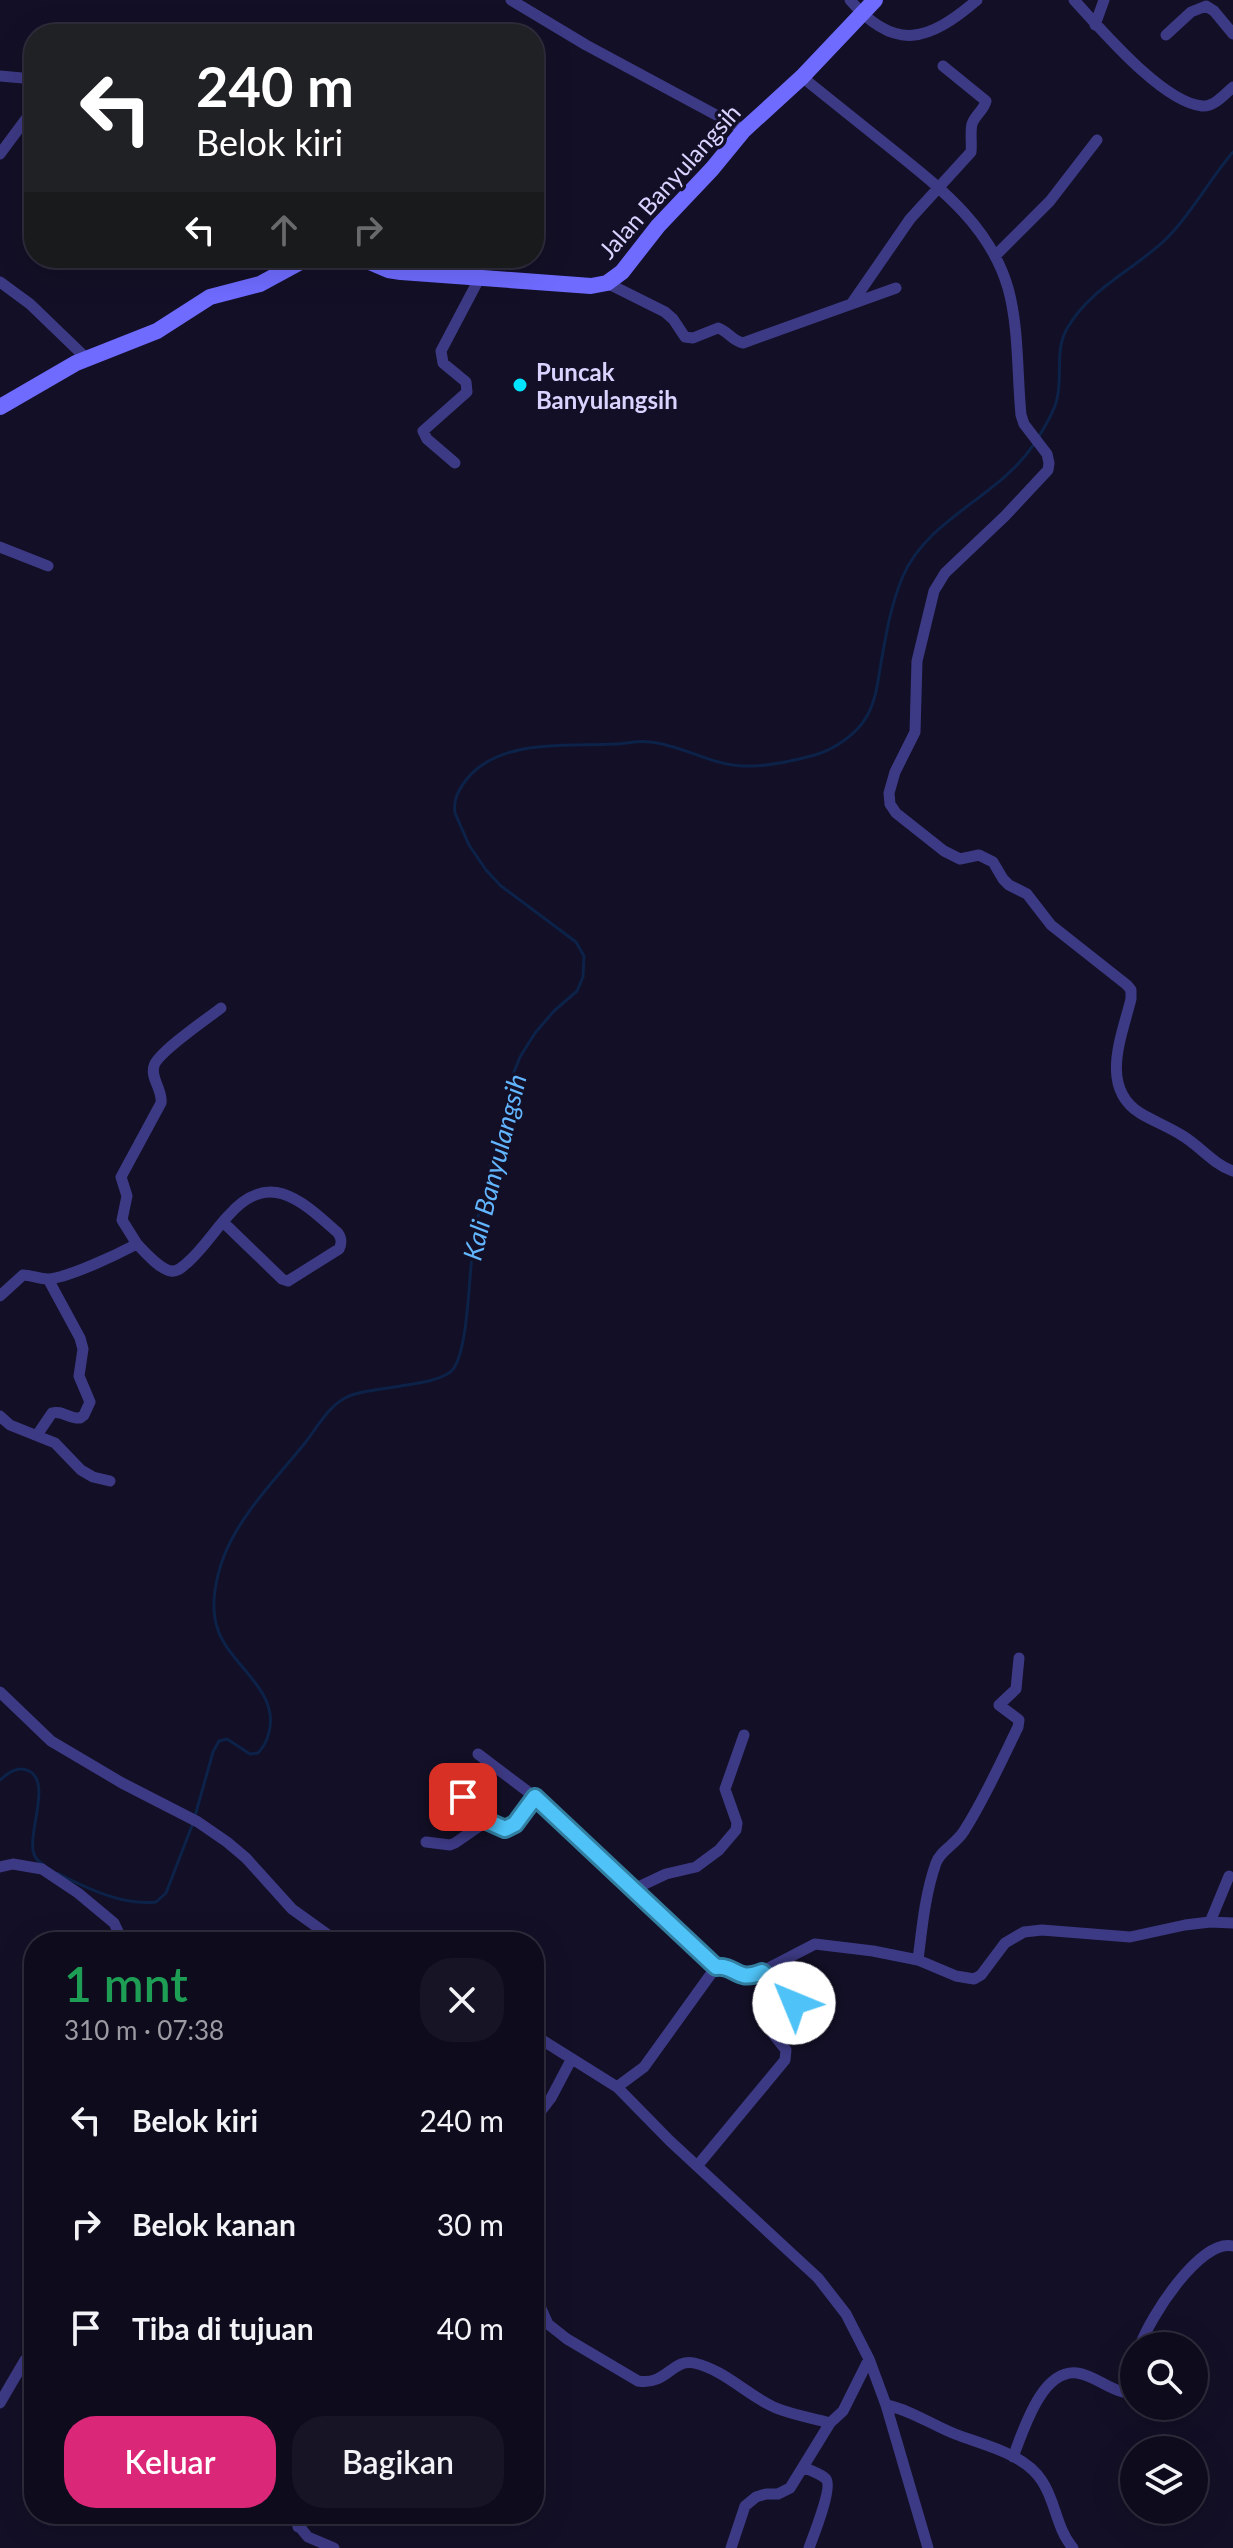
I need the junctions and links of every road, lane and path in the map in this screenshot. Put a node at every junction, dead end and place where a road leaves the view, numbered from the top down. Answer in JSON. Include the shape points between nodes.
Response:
{"nodes":[{"id":1,"x":511,"y":0,"type":"edge"},
{"id":2,"x":850,"y":0,"type":"edge"},
{"id":3,"x":875,"y":0,"type":"edge"},
{"id":4,"x":977,"y":0,"type":"edge"},
{"id":5,"x":1074,"y":0,"type":"edge"},
{"id":6,"x":1104,"y":0,"type":"edge"},
{"id":7,"x":862,"y":15,"type":"junction"},
{"id":8,"x":1095,"y":25,"type":"junction"},
{"id":9,"x":1233,"y":34,"type":"edge"},
{"id":10,"x":1166,"y":35,"type":"dead end"},
{"id":11,"x":943,"y":66,"type":"dead end"},
{"id":12,"x":0,"y":76,"type":"edge"},
{"id":13,"x":802,"y":77,"type":"junction"},
{"id":14,"x":24,"y":78,"type":"edge"},
{"id":15,"x":1233,"y":87,"type":"edge"},
{"id":16,"x":24,"y":122,"type":"edge"},
{"id":17,"x":744,"y":130,"type":"junction"},
{"id":18,"x":1097,"y":140,"type":"dead end"},
{"id":19,"x":0,"y":154,"type":"edge"},
{"id":20,"x":938,"y":186,"type":"junction"},
{"id":21,"x":995,"y":256,"type":"junction"},
{"id":22,"x":290,"y":268,"type":"edge"},
{"id":23,"x":383,"y":268,"type":"edge"},
{"id":24,"x":479,"y":279,"type":"junction"},
{"id":25,"x":0,"y":282,"type":"edge"},
{"id":26,"x":607,"y":283,"type":"junction"},
{"id":27,"x":896,"y":288,"type":"dead end"},
{"id":28,"x":851,"y":303,"type":"junction"},
{"id":29,"x":86,"y":358,"type":"junction"},
{"id":30,"x":0,"y":407,"type":"edge"},
{"id":31,"x":455,"y":463,"type":"dead end"},
{"id":32,"x":0,"y":547,"type":"edge"},
{"id":33,"x":48,"y":566,"type":"dead end"},
{"id":34,"x":221,"y":1008,"type":"dead end"},
{"id":35,"x":1233,"y":1171,"type":"edge"},
{"id":36,"x":223,"y":1222,"type":"junction"},
{"id":37,"x":137,"y":1244,"type":"junction"},
{"id":38,"x":48,"y":1279,"type":"junction"},
{"id":39,"x":0,"y":1296,"type":"edge"},
{"id":40,"x":0,"y":1416,"type":"edge"},
{"id":41,"x":37,"y":1435,"type":"junction"},
{"id":42,"x":110,"y":1481,"type":"dead end"},
{"id":43,"x":1019,"y":1658,"type":"dead end"},
{"id":44,"x":0,"y":1692,"type":"edge"},
{"id":45,"x":744,"y":1735,"type":"dead end"},
{"id":46,"x":478,"y":1754,"type":"dead end"},
{"id":47,"x":463,"y":1797,"type":"dead end"},
{"id":48,"x":535,"y":1797,"type":"junction"},
{"id":49,"x":487,"y":1821,"type":"junction"},
{"id":50,"x":426,"y":1842,"type":"dead end"},
{"id":51,"x":0,"y":1867,"type":"edge"},
{"id":52,"x":1229,"y":1876,"type":"dead end"},
{"id":53,"x":634,"y":1889,"type":"junction"},
{"id":54,"x":1210,"y":1922,"type":"junction"},
{"id":55,"x":1233,"y":1923,"type":"edge"},
{"id":56,"x":118,"y":1932,"type":"edge"},
{"id":57,"x":323,"y":1932,"type":"edge"},
{"id":58,"x":918,"y":1960,"type":"junction"},
{"id":59,"x":716,"y":1967,"type":"junction"},
{"id":60,"x":762,"y":1972,"type":"junction"},
{"id":61,"x":544,"y":2042,"type":"edge"},
{"id":62,"x":571,"y":2060,"type":"junction"},
{"id":63,"x":617,"y":2087,"type":"junction"},
{"id":64,"x":544,"y":2107,"type":"edge"},
{"id":65,"x":698,"y":2165,"type":"junction"},
{"id":66,"x":1233,"y":2246,"type":"edge"},
{"id":67,"x":544,"y":2315,"type":"edge"},
{"id":68,"x":1146,"y":2332,"type":"edge"},
{"id":69,"x":869,"y":2359,"type":"junction"},
{"id":70,"x":24,"y":2362,"type":"edge"},
{"id":71,"x":1120,"y":2391,"type":"edge"},
{"id":72,"x":0,"y":2403,"type":"edge"},
{"id":73,"x":886,"y":2405,"type":"junction"},
{"id":74,"x":830,"y":2423,"type":"junction"},
{"id":75,"x":1013,"y":2457,"type":"junction"},
{"id":76,"x":803,"y":2467,"type":"junction"},
{"id":77,"x":296,"y":2524,"type":"edge"},
{"id":78,"x":301,"y":2524,"type":"edge"},
{"id":79,"x":298,"y":2527,"type":"junction"},
{"id":80,"x":334,"y":2548,"type":"edge"},
{"id":81,"x":731,"y":2548,"type":"edge"},
{"id":82,"x":809,"y":2548,"type":"edge"},
{"id":83,"x":928,"y":2548,"type":"edge"},
{"id":84,"x":1073,"y":2548,"type":"edge"}],
"edges":[{"from":1,"to":17,"type":"street"},
{"from":2,"to":7,"type":"street"},
{"from":3,"to":7,"type":"street","name":"Jalan Banyulangsih"},
{"from":4,"to":7,"type":"street","via":[[937,28],[906,37]]},
{"from":5,"to":8,"type":"street"},
{"from":6,"to":8,"type":"street"},
{"from":7,"to":13,"type":"street","name":"Jalan Banyulangsih"},
{"from":8,"to":15,"type":"street","via":[[1171,93],[1203,106]]},
{"from":9,"to":10,"type":"street","via":[[1206,6]]},
{"from":11,"to":20,"type":"street","via":[[987,104],[973,122],[969,156]]},
{"from":12,"to":14,"type":"street"},
{"from":13,"to":17,"type":"street","name":"Jalan Banyulangsih"},
{"from":13,"to":20,"type":"street"},
{"from":16,"to":19,"type":"street"},
{"from":17,"to":26,"type":"street","name":"Jalan Banyulangsih","via":[[628,266]]},
{"from":18,"to":21,"type":"street","via":[[1050,201]]},
{"from":20,"to":21,"type":"street","via":[[964,210]]},
{"from":20,"to":28,"type":"street"},
{"from":21,"to":35,"type":"street","via":[[1010,298],[1021,415],[1049,463],[1046,473],[945,573],[934,591],[917,661],[915,732],[895,772],[890,804],[944,851],[960,859],[979,855],[993,862],[1003,879],[1027,894],[1051,925],[1127,985],[1131,999],[1114,1074],[1124,1098]]},
{"from":22,"to":29,"type":"street","via":[[260,284],[210,297],[157,331]]},
{"from":23,"to":24,"type":"street","name":"Jalan Banyulangsih"},
{"from":24,"to":26,"type":"street","name":"Jalan Banyulangsih"},
{"from":24,"to":31,"type":"street","via":[[441,351],[443,363],[466,382],[467,392],[423,431]]},
{"from":25,"to":29,"type":"street"},
{"from":26,"to":28,"type":"street","via":[[665,312],[688,339],[718,328],[749,342]]},
{"from":27,"to":28,"type":"street"},
{"from":29,"to":30,"type":"street"},
{"from":32,"to":33,"type":"street"},
{"from":34,"to":37,"type":"street","via":[[154,1064],[161,1103],[121,1177],[127,1196],[122,1220]]},
{"from":36,"to":36,"type":"street","via":[[243,1200],[259,1191],[275,1192],[292,1197],[327,1223],[341,1243],[288,1281]]},
{"from":36,"to":37,"type":"street","via":[[178,1270],[169,1271]]},
{"from":37,"to":38,"type":"street"},
{"from":38,"to":39,"type":"street","via":[[23,1275]]},
{"from":38,"to":41,"type":"street","via":[[80,1338],[79,1376],[90,1402],[80,1418],[52,1413]]},
{"from":40,"to":41,"type":"street"},
{"from":41,"to":42,"type":"street","via":[[55,1443],[81,1470]]},
{"from":43,"to":58,"type":"street","via":[[1016,1689],[999,1705],[1019,1720],[1018,1727],[971,1820],[936,1862]]},
{"from":44,"to":57,"type":"street","via":[[51,1741],[198,1822],[246,1858],[284,1901]]},
{"from":45,"to":53,"type":"street","via":[[725,1789],[736,1830],[696,1867]]},
{"from":46,"to":48,"type":"street"},
{"from":47,"to":49,"type":"street"},
{"from":48,"to":49,"type":"street","via":[[508,1829]]},
{"from":48,"to":53,"type":"street"},
{"from":49,"to":50,"type":"street","via":[[450,1845]]},
{"from":51,"to":56,"type":"street","via":[[42,1869],[78,1893]]},
{"from":52,"to":54,"type":"street"},
{"from":53,"to":59,"type":"street"},
{"from":54,"to":55,"type":"street"},
{"from":54,"to":58,"type":"street","via":[[1130,1937],[1024,1932],[1005,1943],[974,1979]]},
{"from":58,"to":60,"type":"street","via":[[815,1944]]},
{"from":59,"to":60,"type":"street","via":[[741,1976]]},
{"from":59,"to":63,"type":"street","via":[[644,2067]]},
{"from":60,"to":65,"type":"street","via":[[793,2001],[774,2035],[786,2050],[785,2060]]},
{"from":61,"to":62,"type":"street"},
{"from":62,"to":63,"type":"street"},
{"from":62,"to":64,"type":"street"},
{"from":63,"to":65,"type":"street"},
{"from":65,"to":69,"type":"street","via":[[818,2278],[846,2314]]},
{"from":66,"to":68,"type":"street","via":[[1223,2244],[1202,2258],[1178,2282]]},
{"from":67,"to":74,"type":"street","via":[[567,2339],[638,2381],[649,2383],[683,2362],[694,2363],[775,2407]]},
{"from":69,"to":73,"type":"street"},
{"from":69,"to":74,"type":"street","via":[[843,2411]]},
{"from":70,"to":72,"type":"street"},
{"from":71,"to":75,"type":"street","via":[[1078,2373],[1064,2374],[1040,2396]]},
{"from":73,"to":75,"type":"street"},
{"from":73,"to":83,"type":"street"},
{"from":74,"to":76,"type":"street"},
{"from":75,"to":84,"type":"street","via":[[1042,2481],[1063,2537]]},
{"from":76,"to":81,"type":"street","via":[[790,2488],[756,2497],[745,2506]]},
{"from":76,"to":82,"type":"street","via":[[828,2482]]},
{"from":77,"to":79,"type":"street"},
{"from":78,"to":79,"type":"street"},
{"from":79,"to":80,"type":"street"}]}
